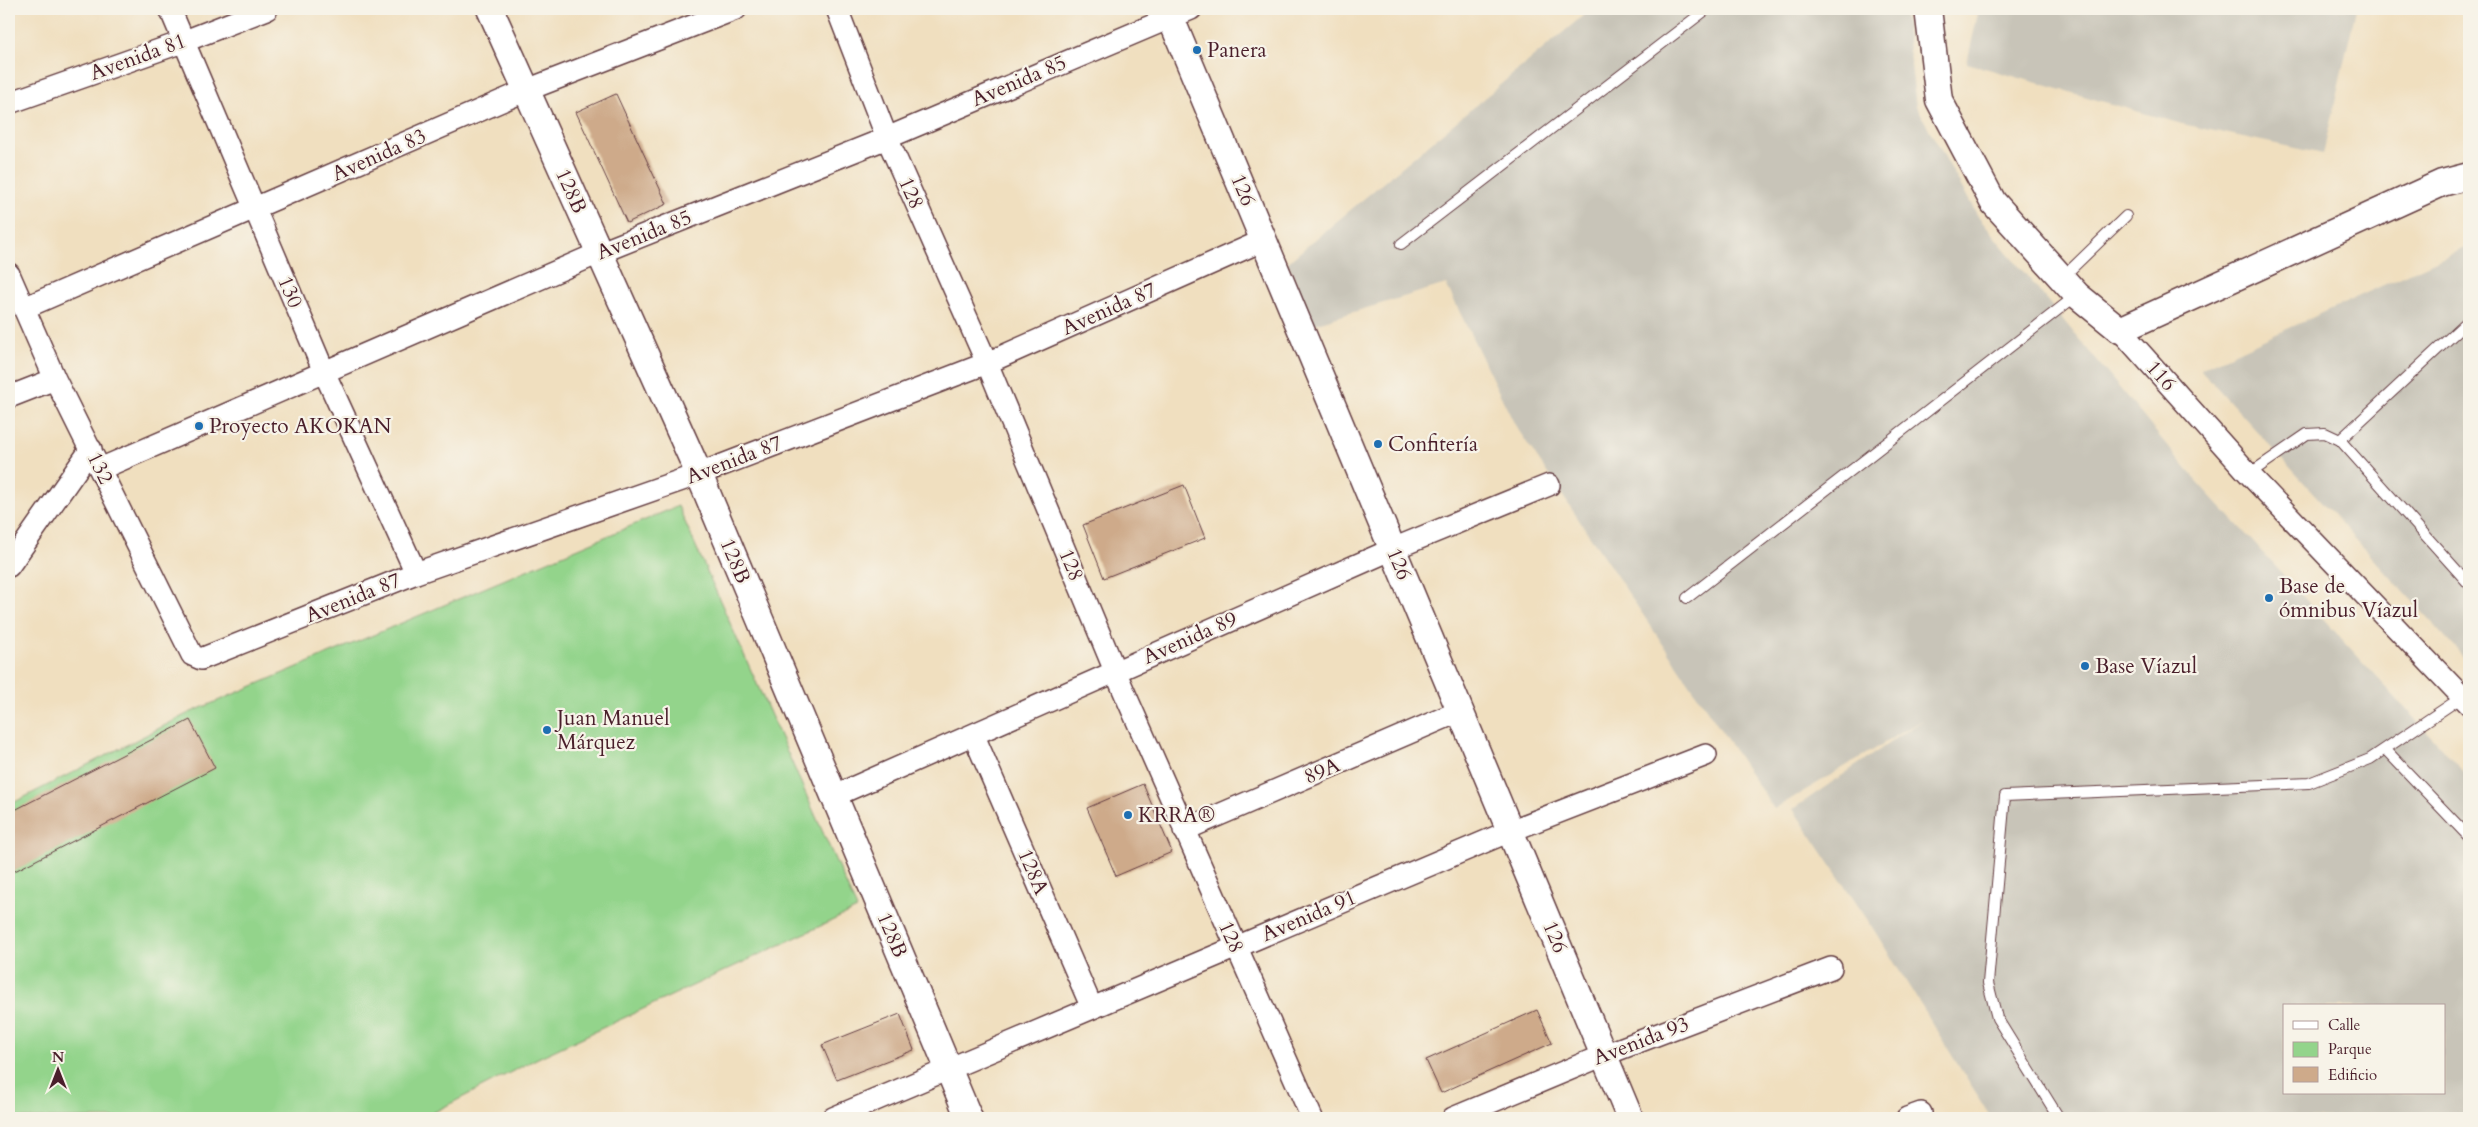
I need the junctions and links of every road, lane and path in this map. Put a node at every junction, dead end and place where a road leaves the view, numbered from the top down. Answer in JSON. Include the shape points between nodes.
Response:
{"nodes":[{"id":1,"x":170,"y":9,"type":"edge"},
{"id":2,"x":267,"y":9,"type":"edge"},
{"id":3,"x":490,"y":9,"type":"edge"},
{"id":4,"x":736,"y":9,"type":"edge"},
{"id":5,"x":837,"y":9,"type":"edge"},
{"id":6,"x":1707,"y":9,"type":"edge"},
{"id":7,"x":1928,"y":9,"type":"edge"},
{"id":8,"x":1176,"y":11,"type":"edge"},
{"id":9,"x":184,"y":41,"type":"junction"},
{"id":10,"x":527,"y":90,"type":"junction"},
{"id":11,"x":9,"y":103,"type":"edge"},
{"id":12,"x":887,"y":138,"type":"junction"},
{"id":13,"x":2469,"y":176,"type":"edge"},
{"id":14,"x":256,"y":209,"type":"junction"},
{"id":15,"x":2126,"y":216,"type":"dead end"},
{"id":16,"x":1264,"y":240,"type":"junction"},
{"id":17,"x":1401,"y":244,"type":"dead end"},
{"id":18,"x":599,"y":253,"type":"junction"},
{"id":19,"x":9,"y":274,"type":"edge"},
{"id":20,"x":2070,"y":286,"type":"junction"},
{"id":21,"x":24,"y":308,"type":"junction"},
{"id":22,"x":2469,"y":320,"type":"edge"},
{"id":23,"x":2120,"y":330,"type":"junction"},
{"id":24,"x":987,"y":363,"type":"junction"},
{"id":25,"x":325,"y":374,"type":"junction"},
{"id":26,"x":55,"y":380,"type":"junction"},
{"id":27,"x":9,"y":397,"type":"edge"},
{"id":28,"x":2340,"y":440,"type":"junction"},
{"id":29,"x":91,"y":449,"type":"junction"},
{"id":30,"x":100,"y":469,"type":"junction"},
{"id":31,"x":698,"y":474,"type":"junction"},
{"id":32,"x":2249,"y":474,"type":"junction"},
{"id":33,"x":1549,"y":485,"type":"dead end"},
{"id":34,"x":1393,"y":549,"type":"junction"},
{"id":35,"x":9,"y":566,"type":"edge"},
{"id":36,"x":416,"y":573,"type":"junction"},
{"id":37,"x":2469,"y":584,"type":"edge"},
{"id":38,"x":1687,"y":598,"type":"dead end"},
{"id":39,"x":196,"y":658,"type":"joint"},
{"id":40,"x":1115,"y":671,"type":"junction"},
{"id":41,"x":2467,"y":698,"type":"edge"},
{"id":42,"x":1460,"y":711,"type":"junction"},
{"id":43,"x":974,"y":736,"type":"junction"},
{"id":44,"x":2385,"y":749,"type":"junction"},
{"id":45,"x":1706,"y":755,"type":"dead end"},
{"id":46,"x":834,"y":796,"type":"junction"},
{"id":47,"x":1184,"y":830,"type":"junction"},
{"id":48,"x":1510,"y":831,"type":"junction"},
{"id":49,"x":2469,"y":837,"type":"edge"},
{"id":50,"x":1236,"y":947,"type":"junction"},
{"id":51,"x":1831,"y":968,"type":"dead end"},
{"id":52,"x":1092,"y":1008,"type":"junction"},
{"id":53,"x":1604,"y":1055,"type":"junction"},
{"id":54,"x":948,"y":1069,"type":"junction"},
{"id":55,"x":833,"y":1118,"type":"edge"},
{"id":56,"x":969,"y":1118,"type":"edge"},
{"id":57,"x":1312,"y":1118,"type":"edge"},
{"id":58,"x":1453,"y":1118,"type":"edge"},
{"id":59,"x":1630,"y":1118,"type":"edge"},
{"id":60,"x":2059,"y":1118,"type":"edge"}],
"edges":[{"from":1,"to":9,"type":"street","name":"130"},
{"from":2,"to":9,"type":"street","name":"Avenida 81"},
{"from":3,"to":10,"type":"street","name":"128B"},
{"from":4,"to":10,"type":"street","name":"Avenida 83"},
{"from":5,"to":12,"type":"street","name":"128"},
{"from":6,"to":17,"type":"lane"},
{"from":7,"to":20,"type":"street","name":"116","via":[[1939,100],[1993,202]]},
{"from":8,"to":12,"type":"street","name":"Avenida 85"},
{"from":8,"to":16,"type":"street","name":"126"},
{"from":9,"to":11,"type":"street","name":"Avenida 81"},
{"from":9,"to":14,"type":"street","name":"130"},
{"from":10,"to":14,"type":"street","name":"Avenida 83"},
{"from":10,"to":18,"type":"street","name":"128B"},
{"from":12,"to":18,"type":"street","name":"Avenida 85"},
{"from":12,"to":24,"type":"street","name":"128"},
{"from":13,"to":23,"type":"street","via":[[2442,183]]},
{"from":14,"to":21,"type":"street","name":"Avenida 83"},
{"from":14,"to":25,"type":"street","name":"130"},
{"from":15,"to":20,"type":"lane"},
{"from":16,"to":24,"type":"street","name":"Avenida 87"},
{"from":16,"to":34,"type":"street","name":"126"},
{"from":18,"to":25,"type":"street","name":"Avenida 85"},
{"from":18,"to":31,"type":"street","name":"128B"},
{"from":19,"to":21,"type":"street","name":"132"},
{"from":20,"to":23,"type":"street","name":"116"},
{"from":20,"to":38,"type":"lane"},
{"from":21,"to":26,"type":"street","name":"132"},
{"from":22,"to":28,"type":"lane"},
{"from":23,"to":32,"type":"street","name":"116"},
{"from":24,"to":31,"type":"street","name":"Avenida 87"},
{"from":24,"to":40,"type":"street","name":"128"},
{"from":25,"to":30,"type":"street","name":"Avenida 85"},
{"from":25,"to":36,"type":"street","name":"130"},
{"from":26,"to":27,"type":"street"},
{"from":26,"to":29,"type":"street","name":"132"},
{"from":28,"to":32,"type":"lane","via":[[2325,433],[2307,434]]},
{"from":28,"to":37,"type":"lane"},
{"from":29,"to":30,"type":"street","name":"132"},
{"from":29,"to":35,"type":"street"},
{"from":30,"to":39,"type":"street","name":"132"},
{"from":31,"to":36,"type":"street","name":"Avenida 87"},
{"from":31,"to":46,"type":"street","name":"128B"},
{"from":32,"to":41,"type":"street","name":"116"},
{"from":33,"to":34,"type":"street","name":"Avenida 89"},
{"from":34,"to":40,"type":"street","name":"Avenida 89"},
{"from":34,"to":42,"type":"street","name":"126"},
{"from":36,"to":39,"type":"street","name":"Avenida 87","via":[[201,659]]},
{"from":40,"to":43,"type":"street","name":"Avenida 89"},
{"from":40,"to":47,"type":"street","name":"128"},
{"from":41,"to":44,"type":"lane"},
{"from":42,"to":47,"type":"street","name":"89A"},
{"from":42,"to":48,"type":"street","name":"126"},
{"from":43,"to":46,"type":"street","name":"Avenida 89"},
{"from":43,"to":52,"type":"street","name":"128A"},
{"from":44,"to":49,"type":"lane"},
{"from":44,"to":60,"type":"lane","via":[[2370,759],[2309,783],[2005,796],[1988,983],[1998,1018]]},
{"from":45,"to":48,"type":"street","name":"Avenida 91"},
{"from":46,"to":54,"type":"street","name":"128B"},
{"from":47,"to":50,"type":"street","name":"128"},
{"from":48,"to":50,"type":"street","name":"Avenida 91"},
{"from":48,"to":53,"type":"street","name":"126"},
{"from":50,"to":52,"type":"street","name":"Avenida 91"},
{"from":50,"to":57,"type":"street","name":"128"},
{"from":51,"to":53,"type":"street","name":"Avenida 93"},
{"from":52,"to":54,"type":"street","name":"Avenida 91"},
{"from":53,"to":58,"type":"street","name":"Avenida 93"},
{"from":53,"to":59,"type":"street","name":"126"},
{"from":54,"to":55,"type":"street","name":"Avenida 91"},
{"from":54,"to":56,"type":"street","name":"128B"}]}
